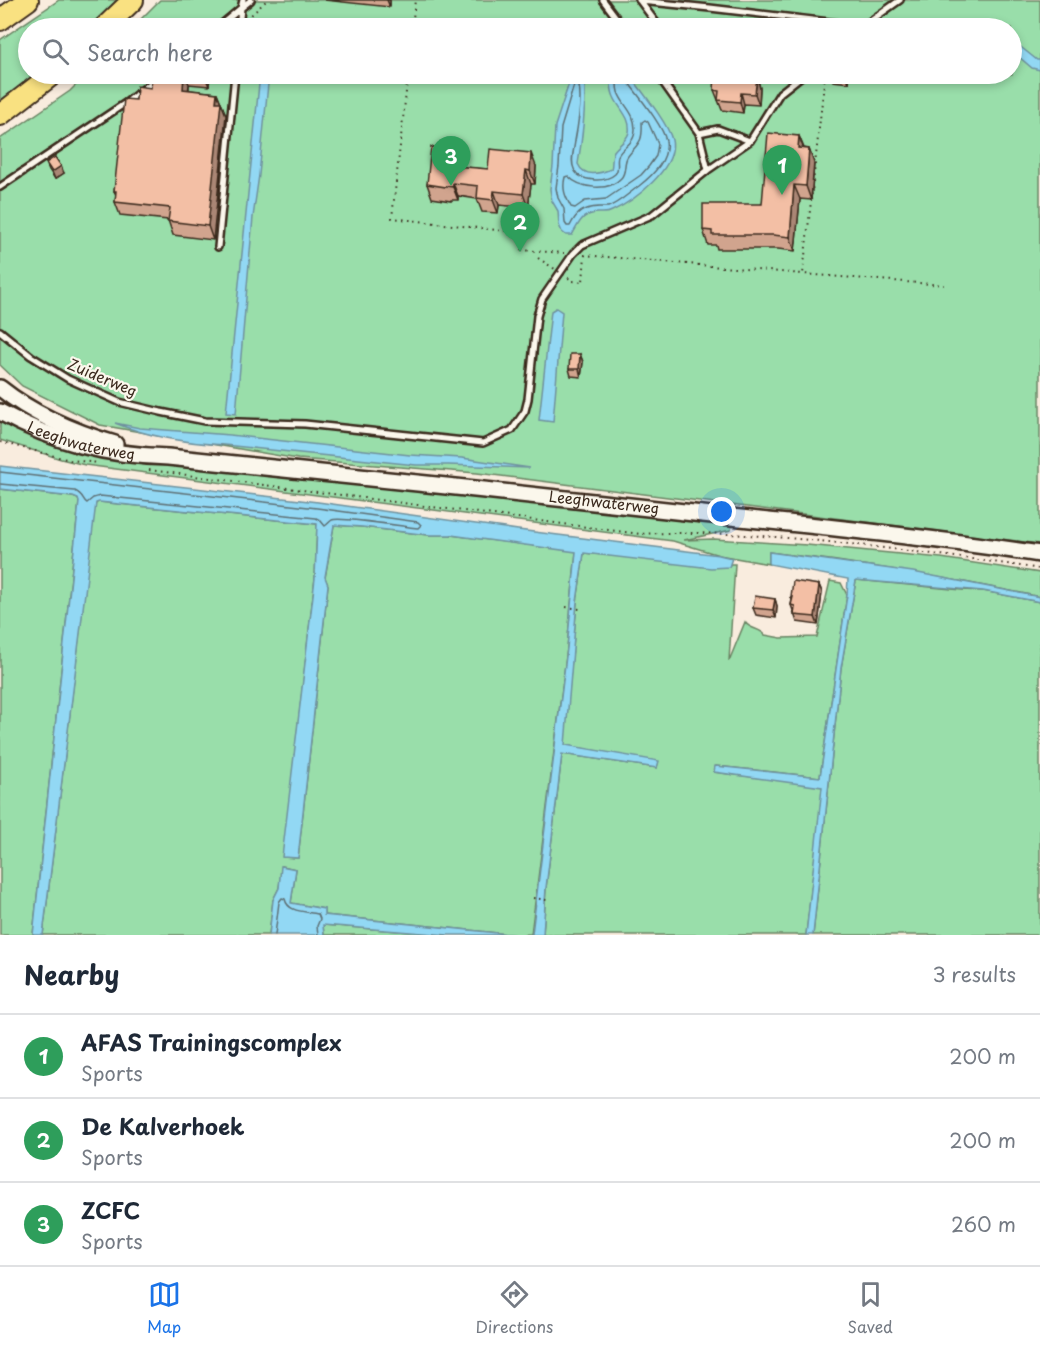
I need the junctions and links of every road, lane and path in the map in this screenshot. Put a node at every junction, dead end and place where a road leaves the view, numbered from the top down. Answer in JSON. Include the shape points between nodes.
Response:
{"nodes":[{"id":1,"x":28,"y":0,"type":"edge"},
{"id":2,"x":133,"y":0,"type":"edge"},
{"id":3,"x":243,"y":0,"type":"edge"},
{"id":4,"x":250,"y":0,"type":"edge"},
{"id":5,"x":267,"y":0,"type":"edge"},
{"id":6,"x":415,"y":0,"type":"edge"},
{"id":7,"x":900,"y":0,"type":"edge"},
{"id":8,"x":603,"y":1,"type":"edge"},
{"id":9,"x":640,"y":1,"type":"edge"},
{"id":10,"x":241,"y":8,"type":"junction"},
{"id":11,"x":114,"y":18,"type":"edge"},
{"id":12,"x":229,"y":18,"type":"edge"},
{"id":13,"x":240,"y":18,"type":"edge"},
{"id":14,"x":248,"y":18,"type":"edge"},
{"id":15,"x":413,"y":18,"type":"edge"},
{"id":16,"x":616,"y":18,"type":"edge"},
{"id":17,"x":653,"y":18,"type":"edge"},
{"id":18,"x":790,"y":18,"type":"edge"},
{"id":19,"x":875,"y":18,"type":"edge"},
{"id":20,"x":0,"y":20,"type":"edge"},
{"id":21,"x":40,"y":84,"type":"edge"},
{"id":22,"x":150,"y":84,"type":"edge"},
{"id":23,"x":234,"y":84,"type":"edge"},
{"id":24,"x":407,"y":84,"type":"edge"},
{"id":25,"x":664,"y":84,"type":"edge"},
{"id":26,"x":791,"y":84,"type":"edge"},
{"id":27,"x":824,"y":84,"type":"edge"},
{"id":28,"x":0,"y":115,"type":"edge"},
{"id":29,"x":699,"y":133,"type":"junction"},
{"id":30,"x":750,"y":141,"type":"junction"},
{"id":31,"x":708,"y":170,"type":"junction"},
{"id":32,"x":0,"y":187,"type":"edge"},
{"id":33,"x":218,"y":247,"type":"dead end"},
{"id":34,"x":538,"y":251,"type":"junction"},
{"id":35,"x":573,"y":254,"type":"junction"},
{"id":36,"x":585,"y":255,"type":"junction"},
{"id":37,"x":802,"y":274,"type":"junction"},
{"id":38,"x":944,"y":285,"type":"dead end"},
{"id":39,"x":0,"y":331,"type":"edge"},
{"id":40,"x":0,"y":388,"type":"edge"},
{"id":41,"x":0,"y":412,"type":"edge"},
{"id":42,"x":0,"y":442,"type":"edge"},
{"id":43,"x":168,"y":457,"type":"junction"},
{"id":44,"x":105,"y":464,"type":"dead end"},
{"id":45,"x":141,"y":469,"type":"dead end"},
{"id":46,"x":1040,"y":554,"type":"edge"},
{"id":47,"x":1040,"y":569,"type":"edge"},
{"id":48,"x":566,"y":607,"type":"dead end"},
{"id":49,"x":580,"y":609,"type":"dead end"},
{"id":50,"x":533,"y":898,"type":"dead end"},
{"id":51,"x":547,"y":900,"type":"dead end"}],
"edges":[{"from":1,"to":20,"type":"highway"},
{"from":2,"to":11,"type":"highway"},
{"from":3,"to":10,"type":"lane"},
{"from":4,"to":10,"type":"lane"},
{"from":5,"to":14,"type":"path"},
{"from":6,"to":15,"type":"path"},
{"from":7,"to":19,"type":"lane"},
{"from":8,"to":16,"type":"lane"},
{"from":9,"to":17,"type":"lane"},
{"from":9,"to":18,"type":"lane"},
{"from":10,"to":12,"type":"lane"},
{"from":10,"to":13,"type":"lane"},
{"from":21,"to":28,"type":"highway"},
{"from":22,"to":32,"type":"lane"},
{"from":23,"to":33,"type":"lane"},
{"from":24,"to":34,"type":"path","via":[[392,218],[522,233],[521,250]]},
{"from":25,"to":29,"type":"lane"},
{"from":26,"to":30,"type":"lane","via":[[780,93]]},
{"from":27,"to":37,"type":"path"},
{"from":29,"to":30,"type":"lane","via":[[718,129]]},
{"from":29,"to":31,"type":"lane"},
{"from":30,"to":31,"type":"lane"},
{"from":31,"to":35,"type":"lane","via":[[652,215],[582,245]]},
{"from":34,"to":35,"type":"path"},
{"from":34,"to":36,"type":"path","bridge":true,"via":[[538,258],[573,281],[583,282]]},
{"from":35,"to":36,"type":"path"},
{"from":35,"to":39,"type":"lane","name":"Zuiderweg","via":[[542,299],[525,411],[512,430],[483,443],[305,424],[205,421],[119,402],[68,379]]},
{"from":36,"to":37,"type":"path"},
{"from":37,"to":38,"type":"path"},
{"from":40,"to":43,"type":"main road","name":"Leeghwaterweg","via":[[50,420],[76,431]]},
{"from":41,"to":43,"type":"main road","name":"Leeghwaterweg","via":[[83,446]]},
{"from":42,"to":44,"type":"path","via":[[70,460]]},
{"from":43,"to":46,"type":"main road","name":"Leeghwaterweg","via":[[807,524]]},
{"from":45,"to":47,"type":"path","via":[[640,534],[761,535]]},
{"from":48,"to":49,"type":"path"},
{"from":50,"to":51,"type":"path"}]}
